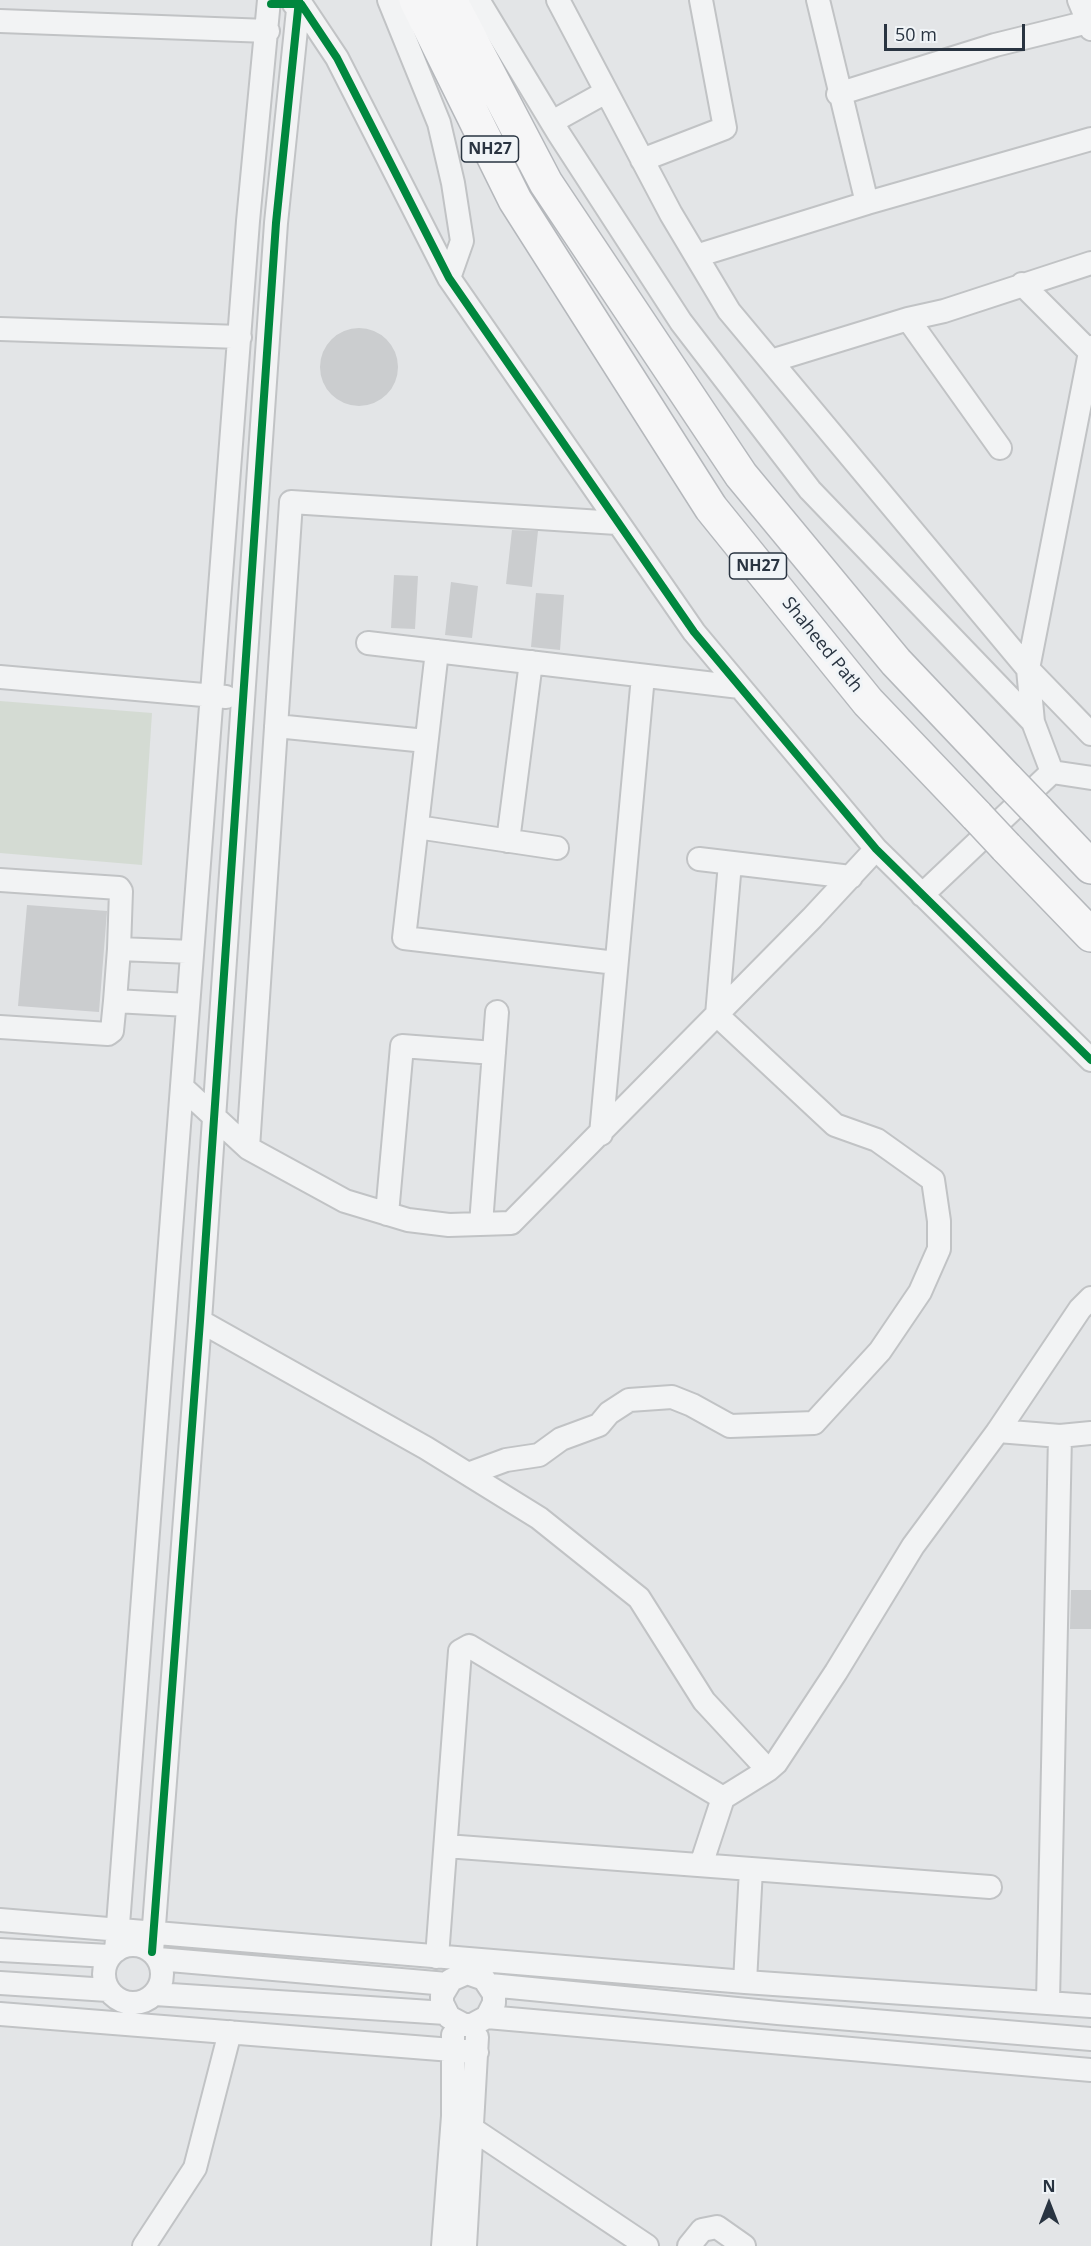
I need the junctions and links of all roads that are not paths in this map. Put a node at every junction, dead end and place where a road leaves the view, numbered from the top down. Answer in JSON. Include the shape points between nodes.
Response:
{"nodes":[{"id":1,"x":389,"y":0,"type":"edge"},
{"id":2,"x":416,"y":0,"type":"edge"},
{"id":3,"x":450,"y":0,"type":"edge"},
{"id":4,"x":478,"y":0,"type":"edge"},
{"id":5,"x":558,"y":0,"type":"edge"},
{"id":6,"x":701,"y":0,"type":"edge"},
{"id":7,"x":818,"y":0,"type":"edge"},
{"id":8,"x":1079,"y":0,"type":"edge"},
{"id":9,"x":270,"y":2,"type":"edge"},
{"id":10,"x":300,"y":2,"type":"edge"},
{"id":11,"x":0,"y":21,"type":"edge"},
{"id":12,"x":1090,"y":26,"type":"edge"},
{"id":13,"x":268,"y":31,"type":"junction"},
{"id":14,"x":606,"y":92,"type":"junction"},
{"id":15,"x":838,"y":94,"type":"junction"},
{"id":16,"x":552,"y":122,"type":"junction"},
{"id":17,"x":1091,"y":139,"type":"edge"},
{"id":18,"x":642,"y":160,"type":"junction"},
{"id":19,"x":867,"y":203,"type":"junction"},
{"id":20,"x":696,"y":256,"type":"junction"},
{"id":21,"x":1091,"y":263,"type":"edge"},
{"id":22,"x":449,"y":278,"type":"junction"},
{"id":23,"x":1022,"y":284,"type":"junction"},
{"id":24,"x":909,"y":319,"type":"junction"},
{"id":25,"x":0,"y":329,"type":"edge"},
{"id":26,"x":240,"y":337,"type":"junction"},
{"id":27,"x":1090,"y":350,"type":"edge"},
{"id":28,"x":771,"y":361,"type":"junction"},
{"id":29,"x":1000,"y":448,"type":"dead end"},
{"id":30,"x":228,"y":499,"type":"junction"},
{"id":31,"x":257,"y":500,"type":"junction"},
{"id":32,"x":291,"y":502,"type":"junction"},
{"id":33,"x":617,"y":523,"type":"junction"},
{"id":34,"x":986,"y":619,"type":"junction"},
{"id":35,"x":368,"y":643,"type":"dead end"},
{"id":36,"x":956,"y":644,"type":"junction"},
{"id":37,"x":436,"y":651,"type":"junction"},
{"id":38,"x":531,"y":662,"type":"junction"},
{"id":39,"x":1028,"y":669,"type":"junction"},
{"id":40,"x":643,"y":676,"type":"junction"},
{"id":41,"x":0,"y":677,"type":"edge"},
{"id":42,"x":740,"y":687,"type":"junction"},
{"id":43,"x":213,"y":696,"type":"junction"},
{"id":44,"x":244,"y":699,"type":"junction"},
{"id":45,"x":1033,"y":722,"type":"junction"},
{"id":46,"x":1087,"y":723,"type":"edge"},
{"id":47,"x":276,"y":726,"type":"junction"},
{"id":48,"x":426,"y":741,"type":"junction"},
{"id":49,"x":1052,"y":772,"type":"junction"},
{"id":50,"x":1091,"y":778,"type":"edge"},
{"id":51,"x":417,"y":827,"type":"junction"},
{"id":52,"x":508,"y":841,"type":"junction"},
{"id":53,"x":557,"y":848,"type":"dead end"},
{"id":54,"x":876,"y":849,"type":"junction"},
{"id":55,"x":699,"y":860,"type":"dead end"},
{"id":56,"x":730,"y":863,"type":"junction"},
{"id":57,"x":1091,"y":867,"type":"edge"},
{"id":58,"x":851,"y":877,"type":"junction"},
{"id":59,"x":0,"y":880,"type":"edge"},
{"id":60,"x":922,"y":895,"type":"junction"},
{"id":61,"x":1091,"y":935,"type":"edge"},
{"id":62,"x":119,"y":949,"type":"junction"},
{"id":63,"x":192,"y":952,"type":"junction"},
{"id":64,"x":616,"y":963,"type":"junction"},
{"id":65,"x":115,"y":1001,"type":"junction"},
{"id":66,"x":188,"y":1005,"type":"junction"},
{"id":67,"x":497,"y":1012,"type":"dead end"},
{"id":68,"x":717,"y":1015,"type":"junction"},
{"id":69,"x":0,"y":1027,"type":"edge"},
{"id":70,"x":494,"y":1053,"type":"junction"},
{"id":71,"x":1091,"y":1060,"type":"edge"},
{"id":72,"x":182,"y":1087,"type":"junction"},
{"id":73,"x":214,"y":1117,"type":"junction"},
{"id":74,"x":601,"y":1134,"type":"junction"},
{"id":75,"x":248,"y":1148,"type":"junction"},
{"id":76,"x":387,"y":1214,"type":"junction"},
{"id":77,"x":481,"y":1224,"type":"junction"},
{"id":78,"x":169,"y":1255,"type":"junction"},
{"id":79,"x":204,"y":1258,"type":"junction"},
{"id":80,"x":1091,"y":1298,"type":"edge"},
{"id":81,"x":200,"y":1321,"type":"junction"},
{"id":82,"x":998,"y":1431,"type":"junction"},
{"id":83,"x":1091,"y":1433,"type":"edge"},
{"id":84,"x":1060,"y":1436,"type":"junction"},
{"id":85,"x":468,"y":1474,"type":"junction"},
{"id":86,"x":768,"y":1770,"type":"junction"},
{"id":87,"x":723,"y":1798,"type":"junction"},
{"id":88,"x":446,"y":1846,"type":"junction"},
{"id":89,"x":701,"y":1865,"type":"junction"},
{"id":90,"x":751,"y":1869,"type":"junction"},
{"id":91,"x":990,"y":1887,"type":"dead end"},
{"id":92,"x":0,"y":1920,"type":"edge"},
{"id":93,"x":114,"y":1946,"type":"junction"},
{"id":94,"x":154,"y":1948,"type":"junction"},
{"id":95,"x":0,"y":1950,"type":"edge"},
{"id":96,"x":437,"y":1957,"type":"junction"},
{"id":97,"x":745,"y":1982,"type":"junction"},
{"id":98,"x":0,"y":1983,"type":"edge"},
{"id":99,"x":447,"y":1984,"type":"junction"},
{"id":100,"x":490,"y":1985,"type":"junction"},
{"id":101,"x":108,"y":1990,"type":"junction"},
{"id":102,"x":155,"y":1994,"type":"junction"},
{"id":103,"x":1048,"y":2002,"type":"junction"},
{"id":104,"x":1091,"y":2006,"type":"edge"},
{"id":105,"x":0,"y":2014,"type":"edge"},
{"id":106,"x":449,"y":2016,"type":"junction"},
{"id":107,"x":482,"y":2020,"type":"junction"},
{"id":108,"x":230,"y":2032,"type":"junction"},
{"id":109,"x":1091,"y":2039,"type":"edge"},
{"id":110,"x":454,"y":2051,"type":"junction"},
{"id":111,"x":477,"y":2052,"type":"junction"},
{"id":112,"x":1091,"y":2070,"type":"edge"},
{"id":113,"x":453,"y":2116,"type":"junction"},
{"id":114,"x":473,"y":2128,"type":"junction"},
{"id":115,"x":144,"y":2246,"type":"edge"},
{"id":116,"x":442,"y":2246,"type":"edge"},
{"id":117,"x":465,"y":2246,"type":"edge"},
{"id":118,"x":647,"y":2246,"type":"edge"},
{"id":119,"x":689,"y":2246,"type":"edge"},
{"id":120,"x":744,"y":2246,"type":"edge"}],
"edges":[{"from":1,"to":22,"type":"street","via":[[439,123],[453,183],[462,241]]},
{"from":2,"to":61,"type":"highway","name":"Shaheed Path","number":"NH27","bridge":true,"via":[[515,200],[711,508],[868,702]]},
{"from":3,"to":57,"type":"highway","number":"NH27","bridge":true,"via":[[546,183],[741,474],[896,662]]},
{"from":4,"to":16,"type":"street"},
{"from":5,"to":14,"type":"street"},
{"from":6,"to":18,"type":"street","via":[[725,128]]},
{"from":7,"to":15,"type":"street"},
{"from":8,"to":12,"type":"street"},
{"from":9,"to":10,"type":"street"},
{"from":9,"to":13,"type":"street"},
{"from":10,"to":22,"type":"street","via":[[337,58]]},
{"from":10,"to":31,"type":"street","via":[[276,223]]},
{"from":11,"to":13,"type":"street"},
{"from":12,"to":15,"type":"street","via":[[995,45]]},
{"from":13,"to":26,"type":"street"},
{"from":14,"to":16,"type":"street"},
{"from":14,"to":18,"type":"street"},
{"from":15,"to":19,"type":"street"},
{"from":16,"to":36,"type":"street","via":[[681,322],[810,490]]},
{"from":17,"to":19,"type":"street"},
{"from":18,"to":20,"type":"street"},
{"from":19,"to":20,"type":"street"},
{"from":20,"to":28,"type":"street","via":[[729,311]]},
{"from":21,"to":23,"type":"street"},
{"from":22,"to":33,"type":"street"},
{"from":23,"to":24,"type":"street"},
{"from":23,"to":27,"type":"street"},
{"from":24,"to":28,"type":"street"},
{"from":24,"to":29,"type":"street"},
{"from":25,"to":26,"type":"street"},
{"from":26,"to":30,"type":"street"},
{"from":27,"to":39,"type":"street"},
{"from":28,"to":34,"type":"street"},
{"from":30,"to":31,"type":"street"},
{"from":30,"to":43,"type":"street"},
{"from":31,"to":32,"type":"street"},
{"from":31,"to":44,"type":"street"},
{"from":32,"to":33,"type":"street"},
{"from":32,"to":47,"type":"street"},
{"from":33,"to":42,"type":"street","via":[[694,632]]},
{"from":34,"to":36,"type":"street"},
{"from":34,"to":39,"type":"street"},
{"from":35,"to":37,"type":"street"},
{"from":36,"to":45,"type":"street"},
{"from":37,"to":38,"type":"street"},
{"from":37,"to":48,"type":"street"},
{"from":38,"to":40,"type":"street"},
{"from":38,"to":52,"type":"street"},
{"from":39,"to":45,"type":"street"},
{"from":39,"to":46,"type":"street"},
{"from":40,"to":42,"type":"street"},
{"from":40,"to":64,"type":"street"},
{"from":41,"to":43,"type":"street"},
{"from":42,"to":54,"type":"street"},
{"from":43,"to":44,"type":"street"},
{"from":43,"to":63,"type":"street"},
{"from":44,"to":73,"type":"street"},
{"from":45,"to":49,"type":"street"},
{"from":47,"to":48,"type":"street"},
{"from":47,"to":75,"type":"street"},
{"from":48,"to":51,"type":"street"},
{"from":49,"to":50,"type":"street"},
{"from":49,"to":60,"type":"street"},
{"from":51,"to":52,"type":"street"},
{"from":51,"to":64,"type":"street","via":[[404,938]]},
{"from":52,"to":53,"type":"street"},
{"from":54,"to":58,"type":"street"},
{"from":54,"to":60,"type":"street"},
{"from":55,"to":56,"type":"street"},
{"from":56,"to":58,"type":"street"},
{"from":56,"to":68,"type":"street"},
{"from":58,"to":68,"type":"street"},
{"from":59,"to":62,"type":"street","via":[[119,888]]},
{"from":60,"to":71,"type":"street"},
{"from":62,"to":63,"type":"street"},
{"from":62,"to":65,"type":"street"},
{"from":63,"to":66,"type":"street"},
{"from":64,"to":74,"type":"street"},
{"from":65,"to":66,"type":"street"},
{"from":65,"to":69,"type":"street","via":[[112,1031],[108,1034]]},
{"from":66,"to":72,"type":"street"},
{"from":67,"to":70,"type":"street"},
{"from":68,"to":74,"type":"street"},
{"from":68,"to":85,"type":"street","via":[[835,1125],[877,1140],[933,1180],[939,1249],[920,1292],[880,1351],[814,1423],[730,1426],[672,1397],[629,1400],[599,1425],[561,1439],[539,1455],[506,1460]]},
{"from":70,"to":76,"type":"street","via":[[402,1046]]},
{"from":70,"to":77,"type":"street"},
{"from":72,"to":73,"type":"street"},
{"from":72,"to":78,"type":"street"},
{"from":73,"to":75,"type":"street"},
{"from":73,"to":79,"type":"street"},
{"from":74,"to":77,"type":"street","via":[[511,1223]]},
{"from":75,"to":76,"type":"street","via":[[345,1201]]},
{"from":76,"to":77,"type":"street","via":[[449,1225]]},
{"from":78,"to":79,"type":"street"},
{"from":78,"to":93,"type":"street"},
{"from":79,"to":81,"type":"street"},
{"from":80,"to":82,"type":"street"},
{"from":81,"to":85,"type":"street"},
{"from":81,"to":94,"type":"street"},
{"from":82,"to":84,"type":"street"},
{"from":82,"to":86,"type":"street","via":[[913,1546],[836,1672]]},
{"from":83,"to":84,"type":"street"},
{"from":84,"to":103,"type":"street"},
{"from":85,"to":86,"type":"street","via":[[539,1518],[639,1598],[704,1701]]},
{"from":86,"to":87,"type":"street"},
{"from":87,"to":88,"type":"street","via":[[469,1646],[460,1651]]},
{"from":87,"to":89,"type":"street"},
{"from":88,"to":89,"type":"street"},
{"from":88,"to":96,"type":"street"},
{"from":89,"to":90,"type":"street"},
{"from":90,"to":91,"type":"street"},
{"from":90,"to":97,"type":"street"},
{"from":92,"to":93,"type":"street"},
{"from":93,"to":94,"type":"street"},
{"from":93,"to":95,"type":"street"},
{"from":93,"to":101,"type":"street","via":[[104,1975]]},
{"from":94,"to":96,"type":"street"},
{"from":94,"to":99,"type":"street"},
{"from":94,"to":102,"type":"street","via":[[162,1976]]},
{"from":96,"to":97,"type":"street"},
{"from":97,"to":103,"type":"street"},
{"from":98,"to":101,"type":"street"},
{"from":99,"to":100,"type":"street","via":[[467,1973],[476,1974]]},
{"from":99,"to":106,"type":"street","via":[[442,1995]]},
{"from":100,"to":107,"type":"street","via":[[494,2003]]},
{"from":100,"to":109,"type":"street"},
{"from":101,"to":102,"type":"street","via":[[128,2003],[138,2003]]},
{"from":102,"to":106,"type":"street"},
{"from":103,"to":104,"type":"street"},
{"from":105,"to":108,"type":"street"},
{"from":106,"to":107,"type":"street","via":[[464,2025]]},
{"from":106,"to":110,"type":"street"},
{"from":107,"to":111,"type":"street"},
{"from":107,"to":112,"type":"street"},
{"from":108,"to":110,"type":"street"},
{"from":108,"to":115,"type":"street","via":[[195,2168]]},
{"from":110,"to":111,"type":"street"},
{"from":110,"to":113,"type":"street"},
{"from":111,"to":114,"type":"street"},
{"from":113,"to":114,"type":"street"},
{"from":113,"to":116,"type":"street"},
{"from":114,"to":117,"type":"street"},
{"from":114,"to":118,"type":"street"},
{"from":119,"to":120,"type":"street","via":[[702,2230],[717,2227]]}]}
